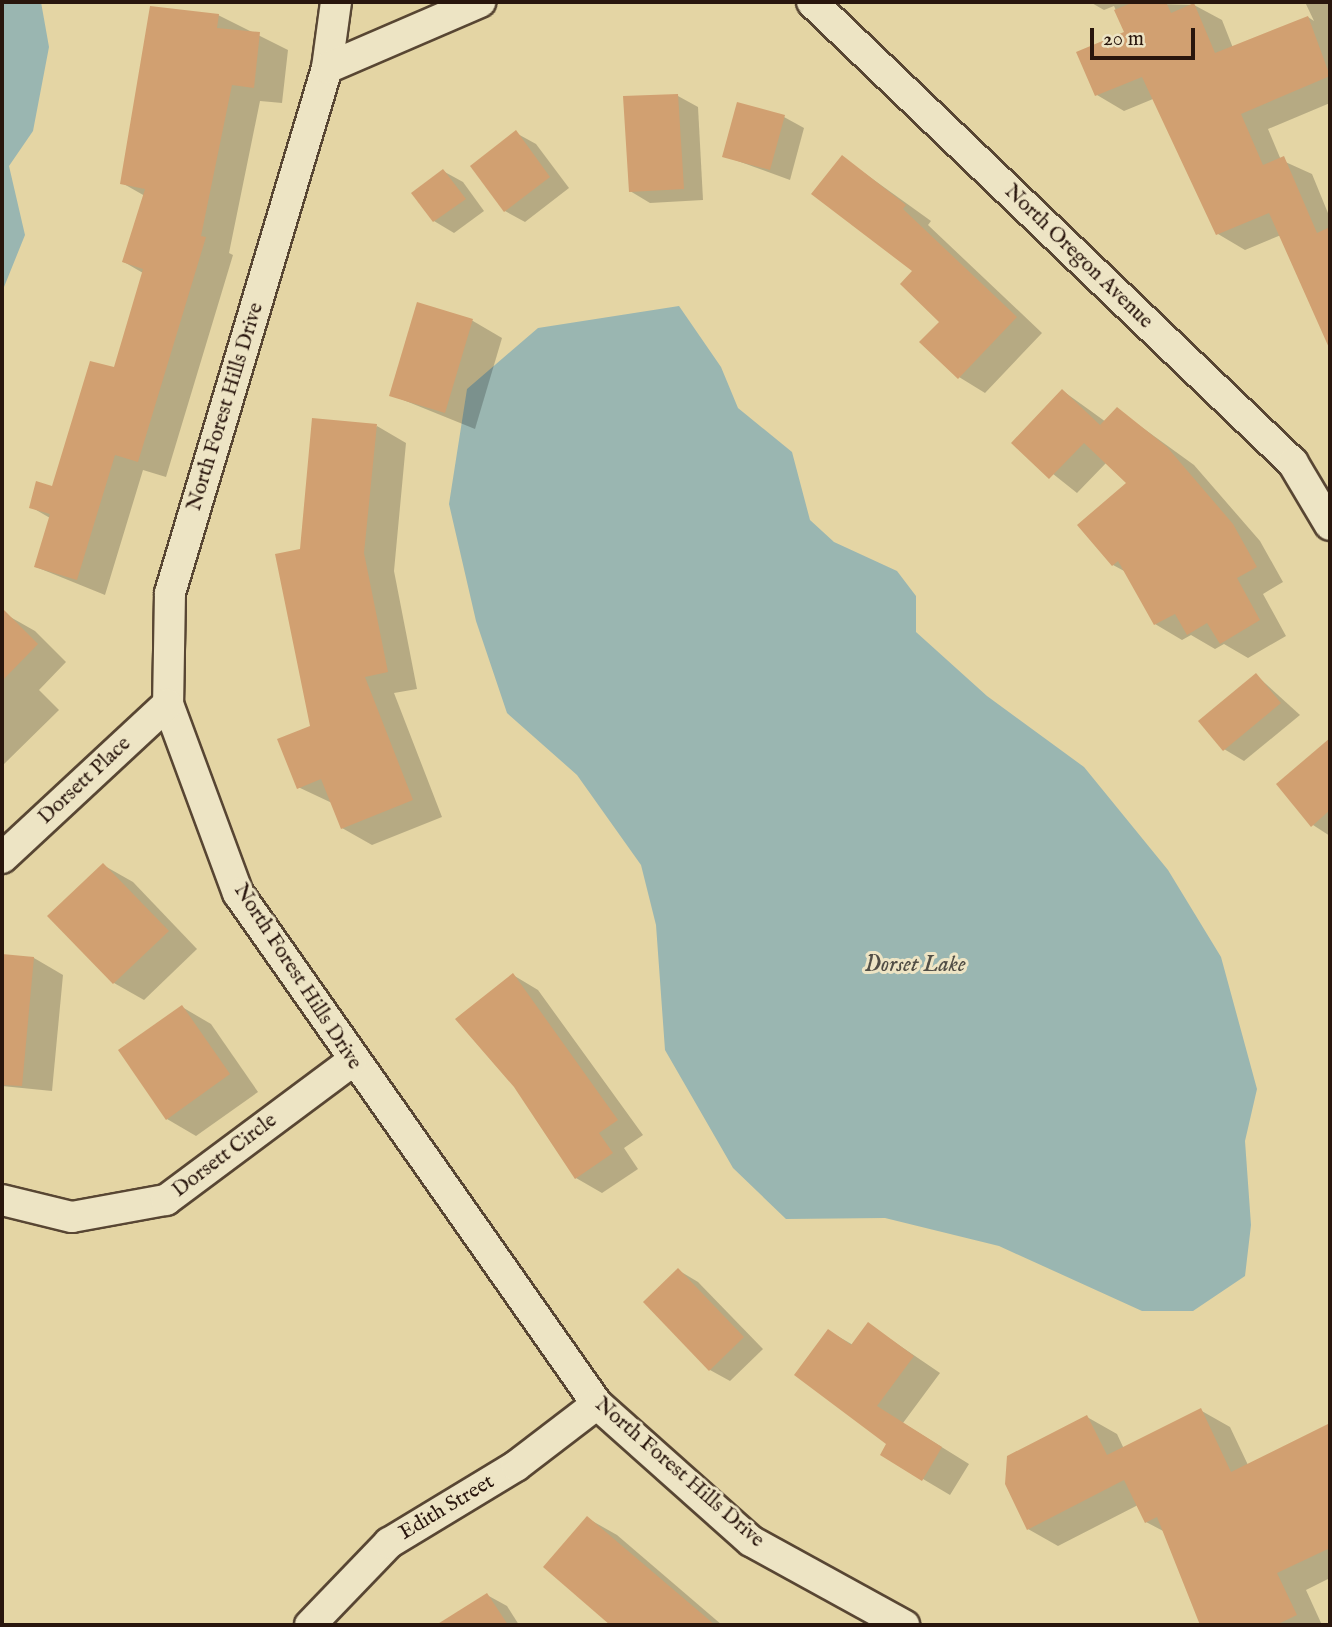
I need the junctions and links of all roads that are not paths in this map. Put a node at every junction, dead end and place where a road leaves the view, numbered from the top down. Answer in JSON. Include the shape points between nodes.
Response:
{"nodes":[{"id":1,"x":336,"y":2,"type":"edge"},
{"id":2,"x":480,"y":2,"type":"edge"},
{"id":3,"x":812,"y":2,"type":"edge"},
{"id":4,"x":327,"y":68,"type":"junction"},
{"id":5,"x":1330,"y":525,"type":"edge"},
{"id":6,"x":168,"y":704,"type":"junction"},
{"id":7,"x":2,"y":858,"type":"edge"},
{"id":8,"x":351,"y":1062,"type":"junction"},
{"id":9,"x":2,"y":1200,"type":"edge"},
{"id":10,"x":597,"y":1404,"type":"junction"},
{"id":11,"x":310,"y":1625,"type":"edge"},
{"id":12,"x":904,"y":1625,"type":"edge"}],
"edges":[{"from":1,"to":4,"type":"street","name":"North Forest Hills Drive"},
{"from":2,"to":4,"type":"street"},
{"from":3,"to":5,"type":"street","name":"North Oregon Avenue","via":[[1293,463]]},
{"from":4,"to":6,"type":"street","name":"North Forest Hills Drive","via":[[170,593]]},
{"from":6,"to":7,"type":"street","name":"Dorsett Place"},
{"from":6,"to":8,"type":"street","name":"North Forest Hills Drive","via":[[238,893]]},
{"from":8,"to":9,"type":"street","name":"Dorsett Circle","via":[[166,1200],[72,1217]]},
{"from":8,"to":10,"type":"street","name":"North Forest Hills Drive"},
{"from":10,"to":11,"type":"street","name":"Edith Street","via":[[516,1466],[389,1543]]},
{"from":10,"to":12,"type":"street","name":"North Forest Hills Drive","via":[[751,1541]]}]}
